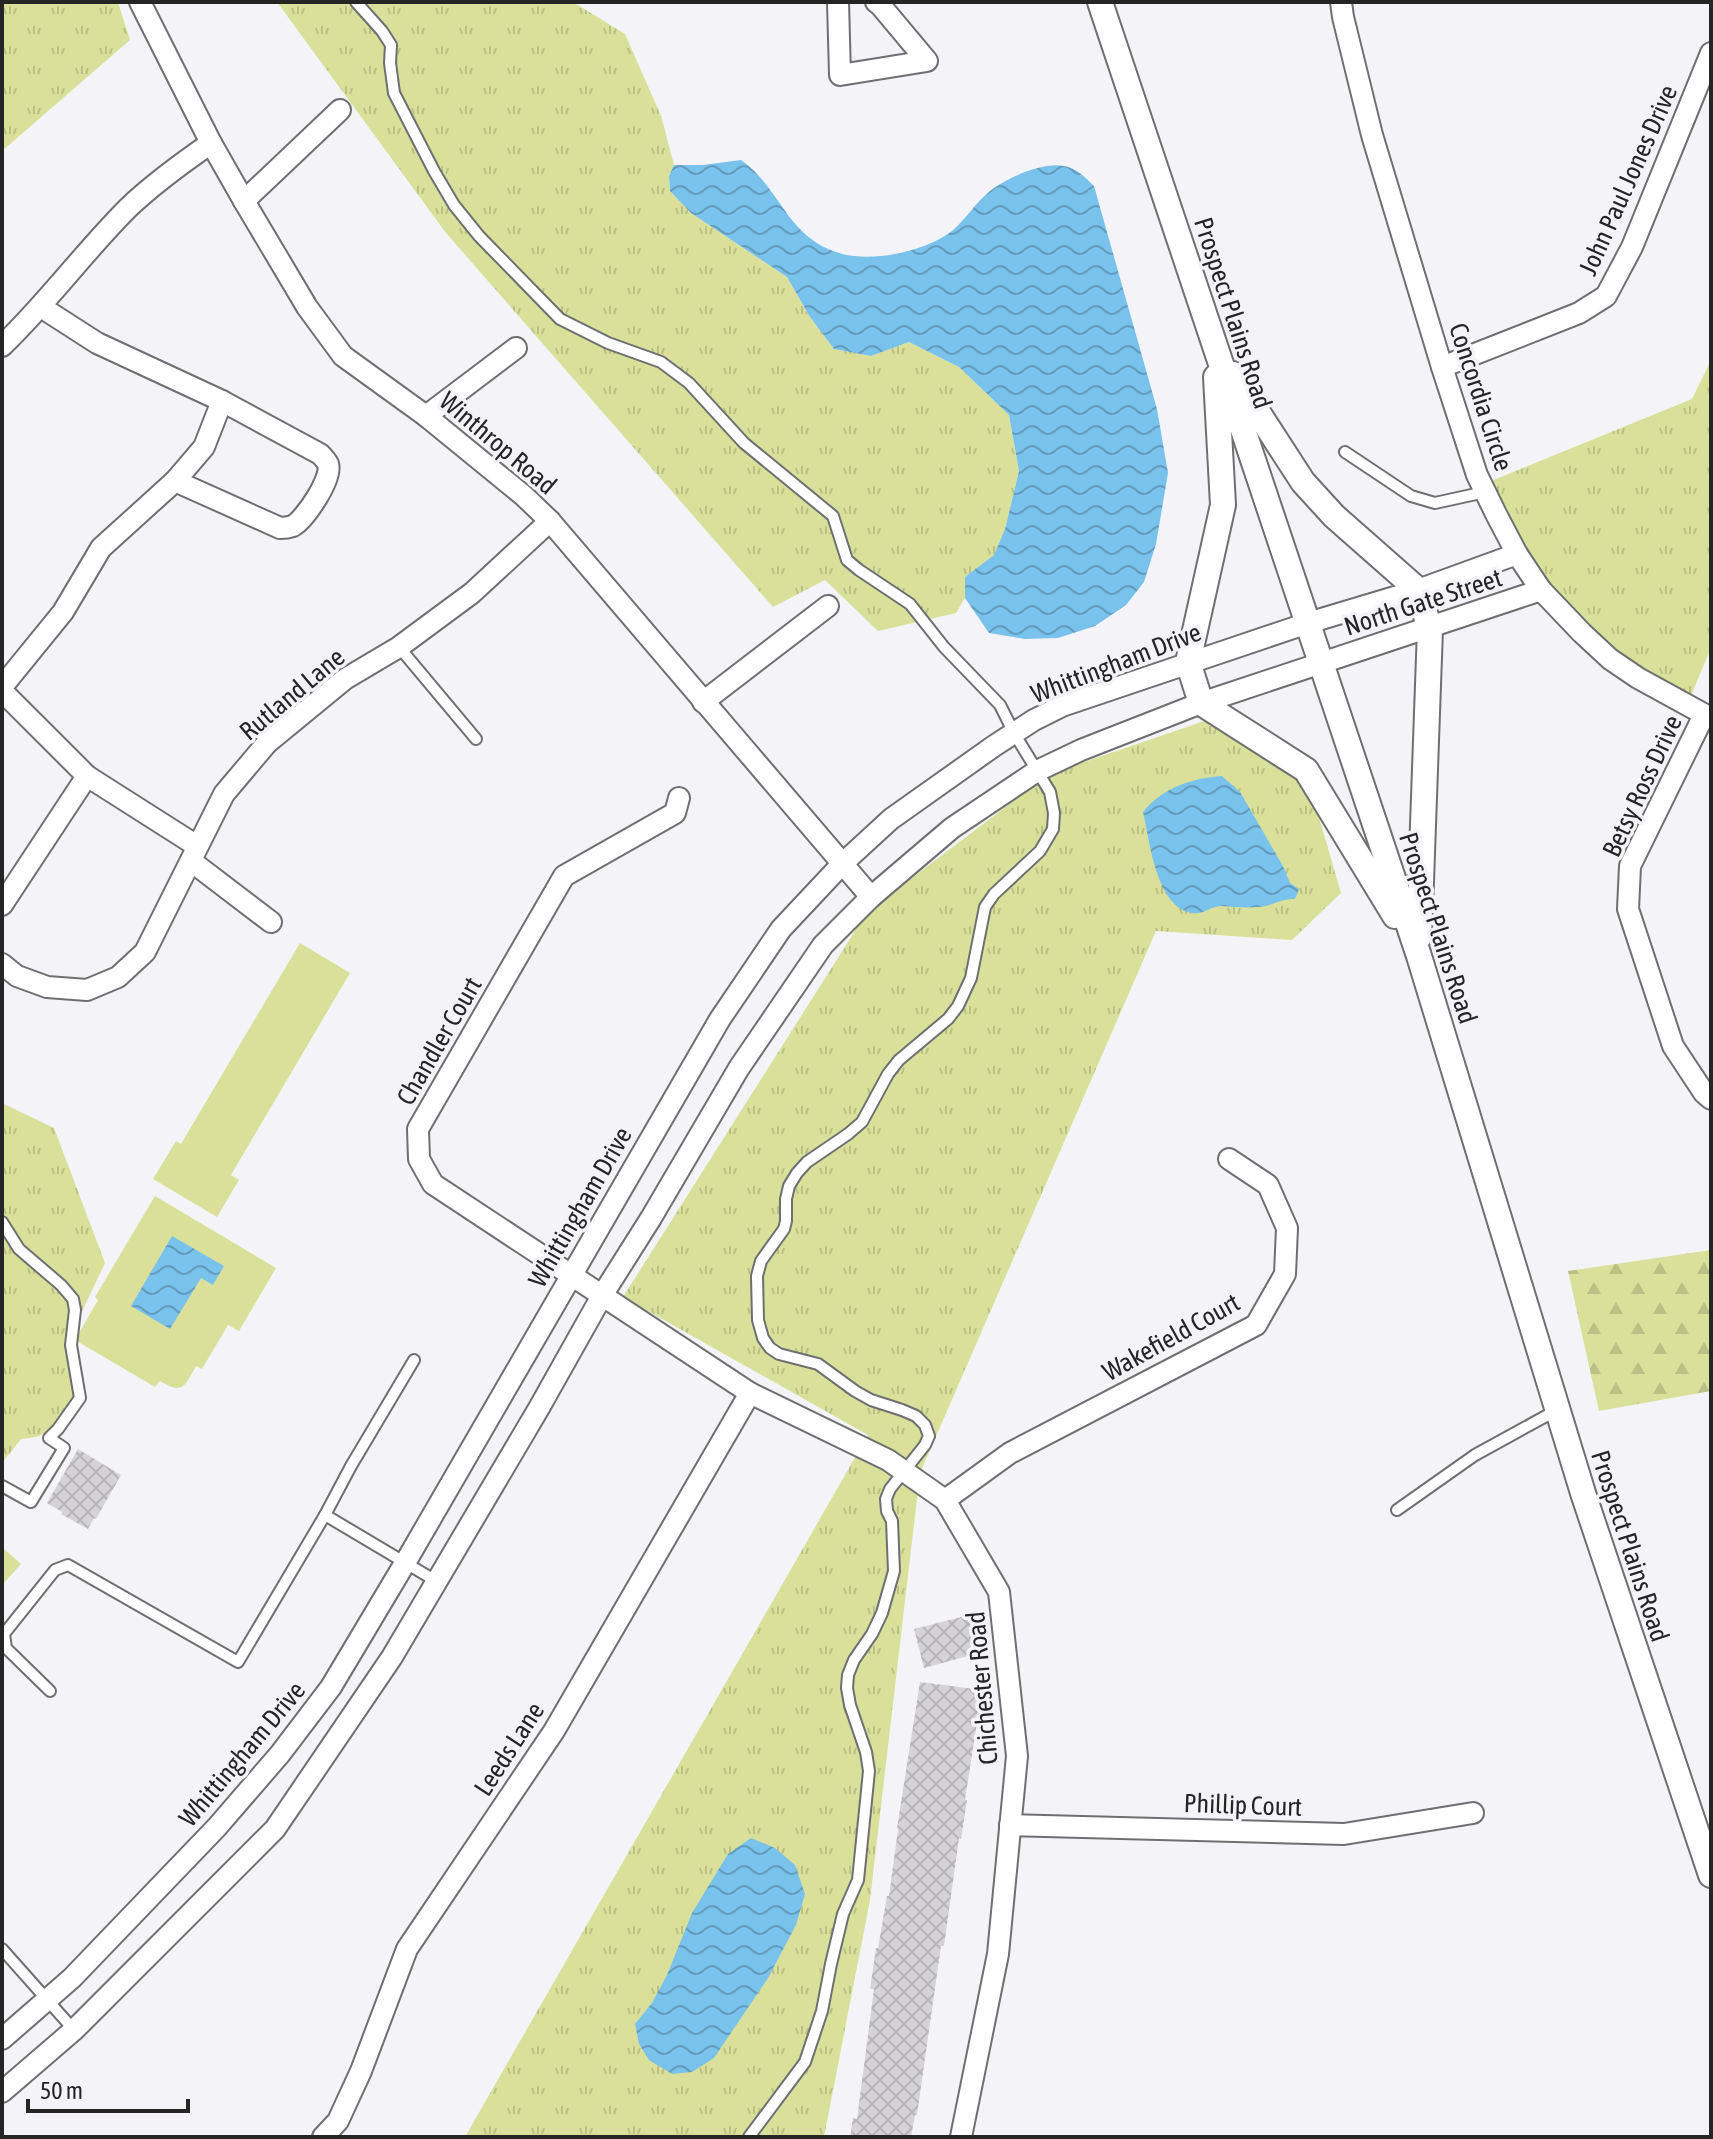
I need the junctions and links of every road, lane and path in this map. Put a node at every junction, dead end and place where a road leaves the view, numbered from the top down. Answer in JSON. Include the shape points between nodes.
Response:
{"nodes":[{"id":1,"x":140,"y":2,"type":"edge"},
{"id":2,"x":356,"y":2,"type":"edge"},
{"id":3,"x":838,"y":2,"type":"edge"},
{"id":4,"x":876,"y":2,"type":"edge"},
{"id":5,"x":1100,"y":2,"type":"edge"},
{"id":6,"x":1341,"y":2,"type":"edge"},
{"id":7,"x":1711,"y":53,"type":"edge"},
{"id":8,"x":340,"y":110,"type":"dead end"},
{"id":9,"x":211,"y":143,"type":"junction"},
{"id":10,"x":244,"y":201,"type":"junction"},
{"id":11,"x":41,"y":307,"type":"junction"},
{"id":12,"x":1214,"y":345,"type":"junction"},
{"id":13,"x":2,"y":346,"type":"edge"},
{"id":14,"x":516,"y":348,"type":"dead end"},
{"id":15,"x":1442,"y":367,"type":"junction"},
{"id":16,"x":222,"y":401,"type":"junction"},
{"id":17,"x":426,"y":416,"type":"junction"},
{"id":18,"x":1345,"y":452,"type":"dead end"},
{"id":19,"x":175,"y":481,"type":"junction"},
{"id":20,"x":1485,"y":492,"type":"junction"},
{"id":21,"x":550,"y":521,"type":"junction"},
{"id":22,"x":1517,"y":554,"type":"junction"},
{"id":23,"x":1418,"y":590,"type":"junction"},
{"id":24,"x":1541,"y":590,"type":"junction"},
{"id":25,"x":828,"y":606,"type":"dead end"},
{"id":26,"x":1308,"y":623,"type":"junction"},
{"id":27,"x":1430,"y":629,"type":"junction"},
{"id":28,"x":399,"y":647,"type":"junction"},
{"id":29,"x":1188,"y":662,"type":"junction"},
{"id":30,"x":1321,"y":663,"type":"junction"},
{"id":31,"x":2,"y":689,"type":"edge"},
{"id":32,"x":703,"y":702,"type":"junction"},
{"id":33,"x":1201,"y":703,"type":"junction"},
{"id":34,"x":1707,"y":716,"type":"edge"},
{"id":35,"x":1014,"y":733,"type":"junction"},
{"id":36,"x":476,"y":739,"type":"dead end"},
{"id":37,"x":1037,"y":771,"type":"junction"},
{"id":38,"x":87,"y":776,"type":"junction"},
{"id":39,"x":679,"y":798,"type":"dead end"},
{"id":40,"x":194,"y":853,"type":"junction"},
{"id":41,"x":842,"y":864,"type":"junction"},
{"id":42,"x":871,"y":897,"type":"junction"},
{"id":43,"x":2,"y":905,"type":"edge"},
{"id":44,"x":271,"y":922,"type":"dead end"},
{"id":45,"x":1419,"y":956,"type":"junction"},
{"id":46,"x":2,"y":964,"type":"edge"},
{"id":47,"x":1711,"y":1099,"type":"edge"},
{"id":48,"x":1229,"y":1159,"type":"dead end"},
{"id":49,"x":2,"y":1222,"type":"edge"},
{"id":50,"x":571,"y":1274,"type":"junction"},
{"id":51,"x":603,"y":1294,"type":"junction"},
{"id":52,"x":414,"y":1360,"type":"dead end"},
{"id":53,"x":750,"y":1393,"type":"junction"},
{"id":54,"x":1557,"y":1410,"type":"junction"},
{"id":55,"x":904,"y":1471,"type":"junction"},
{"id":56,"x":2,"y":1486,"type":"edge"},
{"id":57,"x":945,"y":1500,"type":"junction"},
{"id":58,"x":1397,"y":1510,"type":"dead end"},
{"id":59,"x":325,"y":1515,"type":"junction"},
{"id":60,"x":405,"y":1563,"type":"junction"},
{"id":61,"x":436,"y":1581,"type":"junction"},
{"id":62,"x":50,"y":1691,"type":"dead end"},
{"id":63,"x":1473,"y":1813,"type":"dead end"},
{"id":64,"x":1010,"y":1825,"type":"junction"},
{"id":65,"x":1711,"y":1875,"type":"edge"},
{"id":66,"x":2,"y":1949,"type":"edge"},
{"id":67,"x":47,"y":2000,"type":"junction"},
{"id":68,"x":74,"y":2030,"type":"junction"},
{"id":69,"x":2,"y":2039,"type":"edge"},
{"id":70,"x":2,"y":2092,"type":"edge"},
{"id":71,"x":323,"y":2137,"type":"edge"},
{"id":72,"x":749,"y":2137,"type":"edge"},
{"id":73,"x":961,"y":2137,"type":"edge"}],
"edges":[{"from":1,"to":9,"type":"street","name":"Winthrop Road"},
{"from":2,"to":35,"type":"lane","via":[[391,45],[394,93],[454,205],[479,236],[560,319],[661,362],[689,383],[744,443],[833,516],[847,560],[910,604],[1000,705]]},
{"from":3,"to":4,"type":"street","via":[[840,75],[927,61]]},
{"from":5,"to":12,"type":"street","name":"Prospect Plains Road"},
{"from":6,"to":15,"type":"street","name":"Concordia Circle","via":[[1372,135]]},
{"from":7,"to":15,"type":"street","name":"John Paul Jones Drive","via":[[1632,247],[1606,296],[1579,313]]},
{"from":8,"to":10,"type":"street"},
{"from":9,"to":10,"type":"street","name":"Winthrop Road"},
{"from":9,"to":11,"type":"street","via":[[127,209]]},
{"from":10,"to":17,"type":"street","name":"Winthrop Road","via":[[343,356]]},
{"from":11,"to":13,"type":"street"},
{"from":11,"to":16,"type":"street","via":[[97,343]]},
{"from":12,"to":23,"type":"street","via":[[1303,482]]},
{"from":12,"to":26,"type":"street","name":"Prospect Plains Road"},
{"from":12,"to":29,"type":"street","via":[[1223,505]]},
{"from":14,"to":17,"type":"street"},
{"from":15,"to":20,"type":"street","name":"Concordia Circle"},
{"from":16,"to":19,"type":"street","via":[[204,447]]},
{"from":16,"to":19,"type":"street","via":[[320,454],[329,474],[317,497],[291,527],[280,528]]},
{"from":17,"to":21,"type":"street","name":"Winthrop Road"},
{"from":18,"to":20,"type":"lane","via":[[1411,496],[1435,503]]},
{"from":19,"to":31,"type":"street","via":[[101,548],[63,612]]},
{"from":20,"to":22,"type":"street","name":"Concordia Circle"},
{"from":21,"to":28,"type":"street","name":"Rutland Lane","via":[[472,593]]},
{"from":21,"to":32,"type":"street","name":"Winthrop Road"},
{"from":22,"to":23,"type":"street","name":"North Gate Street"},
{"from":22,"to":24,"type":"street","name":"Concordia Circle"},
{"from":23,"to":26,"type":"street","name":"North Gate Street"},
{"from":23,"to":27,"type":"street"},
{"from":24,"to":27,"type":"street","name":"North Gate Street"},
{"from":24,"to":34,"type":"street","name":"Concordia Circle","via":[[1610,659]]},
{"from":25,"to":32,"type":"street"},
{"from":26,"to":29,"type":"street","name":"Whittingham Drive"},
{"from":26,"to":30,"type":"street","name":"Prospect Plains Road"},
{"from":27,"to":30,"type":"street","name":"North Gate Street"},
{"from":27,"to":45,"type":"street"},
{"from":28,"to":36,"type":"lane"},
{"from":28,"to":40,"type":"street","name":"Rutland Lane","via":[[345,679],[267,743],[224,794]]},
{"from":29,"to":33,"type":"street"},
{"from":29,"to":35,"type":"street","name":"Whittingham Drive","via":[[1062,706]]},
{"from":30,"to":33,"type":"street"},
{"from":30,"to":45,"type":"street","name":"Prospect Plains Road"},
{"from":31,"to":38,"type":"street"},
{"from":32,"to":41,"type":"street","name":"Winthrop Road"},
{"from":33,"to":37,"type":"street"},
{"from":33,"to":45,"type":"street","via":[[1306,770]]},
{"from":34,"to":47,"type":"street","name":"Betsy Ross Drive","via":[[1630,866],[1628,909],[1673,1046]]},
{"from":35,"to":37,"type":"lane"},
{"from":35,"to":41,"type":"street","name":"Whittingham Drive","via":[[891,819]]},
{"from":37,"to":42,"type":"street","via":[[952,828]]},
{"from":37,"to":55,"type":"lane","via":[[1050,792],[1053,829],[1040,851],[985,907],[966,993],[948,1019],[899,1060],[862,1122],[797,1173],[789,1186],[784,1229],[761,1261],[757,1276],[758,1320],[770,1348],[818,1364],[863,1396],[916,1416],[925,1425],[925,1445]]},
{"from":38,"to":40,"type":"street"},
{"from":38,"to":43,"type":"street"},
{"from":39,"to":50,"type":"street","name":"Chandler Court","via":[[675,813],[564,876],[418,1129],[419,1159],[433,1184]]},
{"from":40,"to":44,"type":"street"},
{"from":40,"to":46,"type":"street","name":"Rutland Lane","via":[[145,952],[118,977],[87,990],[47,987]]},
{"from":41,"to":42,"type":"street","name":"Winthrop Road"},
{"from":41,"to":50,"type":"street","name":"Whittingham Drive","via":[[781,929],[720,1019]]},
{"from":42,"to":51,"type":"street","via":[[823,945],[739,1068]]},
{"from":45,"to":54,"type":"street","name":"Prospect Plains Road"},
{"from":48,"to":57,"type":"street","name":"Wakefield Court","via":[[1268,1185],[1287,1228],[1285,1274],[1256,1325],[1010,1453]]},
{"from":49,"to":56,"type":"lane","via":[[19,1249],[73,1299],[71,1345],[80,1398],[49,1438],[64,1448],[31,1502]]},
{"from":50,"to":51,"type":"street","name":"Chandler Court"},
{"from":50,"to":60,"type":"street","name":"Whittingham Drive"},
{"from":51,"to":53,"type":"street","name":"Chichester Road"},
{"from":51,"to":61,"type":"street"},
{"from":52,"to":59,"type":"lane"},
{"from":53,"to":55,"type":"street","name":"Chichester Road"},
{"from":53,"to":71,"type":"street","name":"Leeds Lane","via":[[554,1731],[407,1949],[361,2071],[338,2121]]},
{"from":54,"to":58,"type":"lane","via":[[1475,1455]]},
{"from":54,"to":65,"type":"street","name":"Prospect Plains Road"},
{"from":55,"to":57,"type":"street","name":"Chichester Road"},
{"from":55,"to":72,"type":"lane","via":[[886,1499],[894,1535],[890,1590],[848,1675],[850,1705],[869,1771],[858,1880],[843,1914],[805,2062]]},
{"from":57,"to":64,"type":"street","name":"Chichester Road","via":[[999,1592],[1017,1756]]},
{"from":59,"to":60,"type":"lane"},
{"from":59,"to":62,"type":"lane","via":[[238,1662],[68,1565],[55,1570],[4,1634],[6,1648]]},
{"from":60,"to":61,"type":"lane"},
{"from":60,"to":67,"type":"street","name":"Whittingham Drive","via":[[331,1687],[280,1754],[207,1838]]},
{"from":61,"to":68,"type":"street","via":[[392,1657],[275,1829]]},
{"from":63,"to":64,"type":"street","name":"Phillip Court","via":[[1344,1834]]},
{"from":64,"to":73,"type":"street","name":"Chichester Road","via":[[998,1954]]},
{"from":66,"to":67,"type":"lane"},
{"from":67,"to":68,"type":"lane"},
{"from":67,"to":69,"type":"street","name":"Whittingham Drive"},
{"from":68,"to":70,"type":"street"}]}
